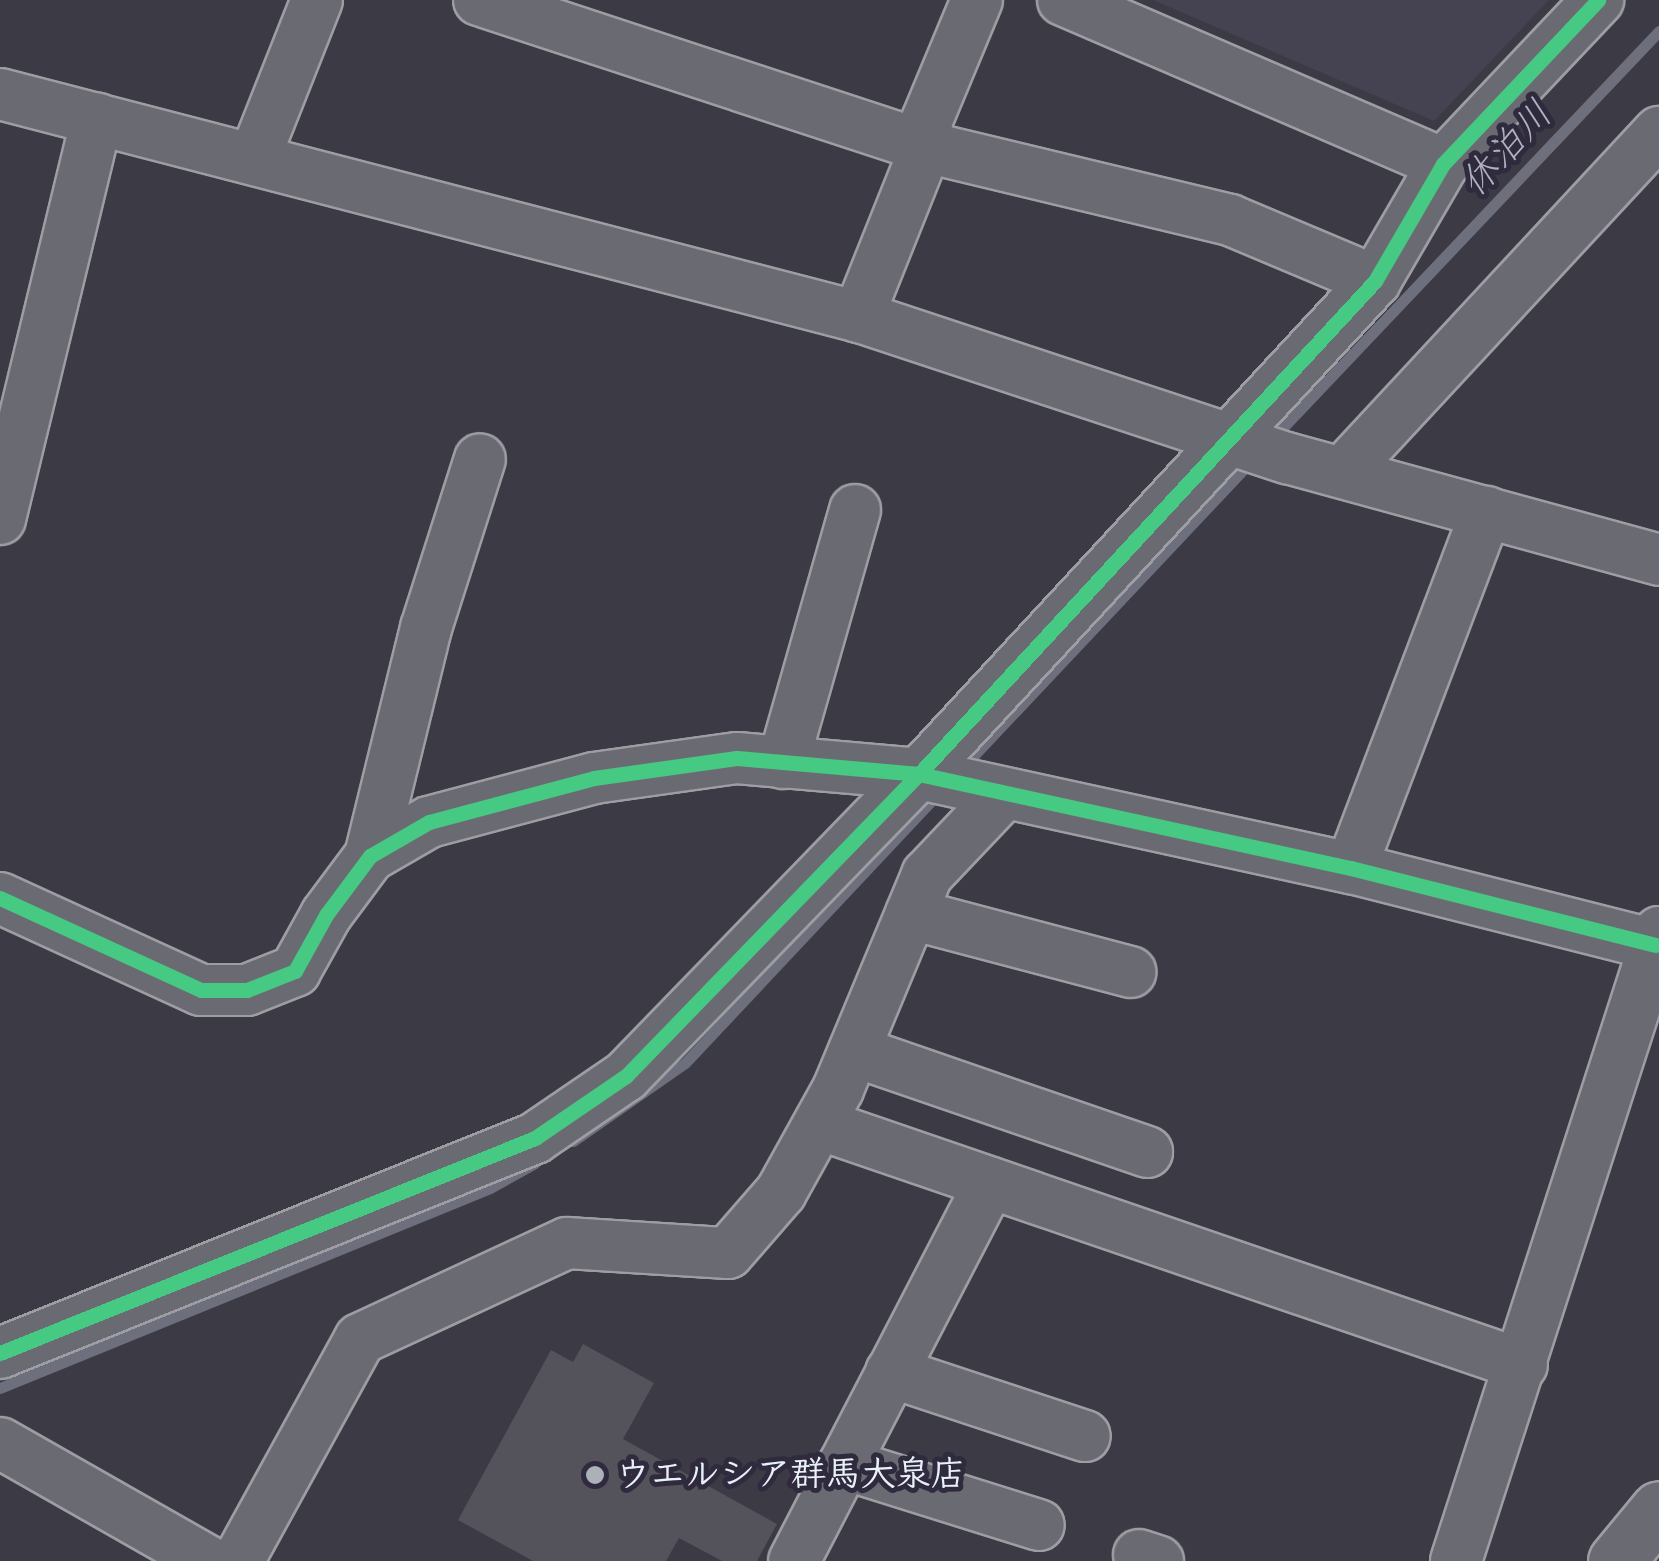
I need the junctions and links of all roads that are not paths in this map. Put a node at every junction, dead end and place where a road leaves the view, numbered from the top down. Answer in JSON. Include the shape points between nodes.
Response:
{"nodes":[{"id":1,"x":316,"y":0,"type":"edge"},
{"id":2,"x":479,"y":0,"type":"edge"},
{"id":3,"x":977,"y":0,"type":"edge"},
{"id":4,"x":1063,"y":0,"type":"edge"},
{"id":5,"x":1598,"y":0,"type":"edge"},
{"id":6,"x":0,"y":94,"type":"edge"},
{"id":7,"x":97,"y":119,"type":"junction"},
{"id":8,"x":1659,"y":132,"type":"edge"},
{"id":9,"x":926,"y":147,"type":"junction"},
{"id":10,"x":254,"y":160,"type":"junction"},
{"id":11,"x":1443,"y":164,"type":"junction"},
{"id":12,"x":1375,"y":281,"type":"junction"},
{"id":13,"x":858,"y":316,"type":"junction"},
{"id":14,"x":1232,"y":440,"type":"junction"},
{"id":15,"x":480,"y":459,"type":"dead end"},
{"id":16,"x":1344,"y":471,"type":"junction"},
{"id":17,"x":856,"y":510,"type":"dead end"},
{"id":18,"x":1486,"y":512,"type":"junction"},
{"id":19,"x":0,"y":519,"type":"edge"},
{"id":20,"x":1648,"y":544,"type":"edge"},
{"id":21,"x":784,"y":762,"type":"junction"},
{"id":22,"x":920,"y":774,"type":"junction"},
{"id":23,"x":990,"y":791,"type":"junction"},
{"id":24,"x":370,"y":856,"type":"junction"},
{"id":25,"x":1351,"y":868,"type":"junction"},
{"id":26,"x":0,"y":898,"type":"edge"},
{"id":27,"x":911,"y":914,"type":"junction"},
{"id":28,"x":1657,"y":938,"type":"edge"},
{"id":29,"x":1130,"y":972,"type":"dead end"},
{"id":30,"x":854,"y":1051,"type":"junction"},
{"id":31,"x":819,"y":1124,"type":"junction"},
{"id":32,"x":1147,"y":1152,"type":"dead end"},
{"id":33,"x":990,"y":1182,"type":"junction"},
{"id":34,"x":0,"y":1353,"type":"edge"},
{"id":35,"x":1522,"y":1365,"type":"junction"},
{"id":36,"x":892,"y":1372,"type":"junction"},
{"id":37,"x":1085,"y":1436,"type":"dead end"},
{"id":38,"x":0,"y":1444,"type":"edge"},
{"id":39,"x":844,"y":1464,"type":"junction"},
{"id":40,"x":1659,"y":1509,"type":"edge"},
{"id":41,"x":1039,"y":1524,"type":"dead end"},
{"id":42,"x":208,"y":1561,"type":"edge"},
{"id":43,"x":238,"y":1561,"type":"edge"},
{"id":44,"x":794,"y":1561,"type":"edge"},
{"id":45,"x":1456,"y":1561,"type":"edge"},
{"id":46,"x":1616,"y":1561,"type":"edge"}],
"edges":[{"from":1,"to":10,"type":"street"},
{"from":2,"to":9,"type":"street"},
{"from":3,"to":9,"type":"street","via":[[926,120]]},
{"from":4,"to":11,"type":"street"},
{"from":5,"to":11,"type":"street"},
{"from":6,"to":7,"type":"street"},
{"from":7,"to":10,"type":"street"},
{"from":7,"to":19,"type":"street"},
{"from":8,"to":16,"type":"street"},
{"from":9,"to":12,"type":"street","via":[[1230,220]]},
{"from":9,"to":13,"type":"street"},
{"from":10,"to":13,"type":"street"},
{"from":11,"to":12,"type":"street"},
{"from":12,"to":14,"type":"street"},
{"from":13,"to":14,"type":"street"},
{"from":14,"to":16,"type":"street"},
{"from":14,"to":22,"type":"street"},
{"from":15,"to":24,"type":"street","via":[[426,628]]},
{"from":16,"to":18,"type":"street"},
{"from":17,"to":21,"type":"street"},
{"from":18,"to":20,"type":"street"},
{"from":18,"to":25,"type":"street"},
{"from":21,"to":22,"type":"street"},
{"from":21,"to":24,"type":"street","via":[[737,758],[594,778],[429,822]]},
{"from":22,"to":23,"type":"street"},
{"from":22,"to":34,"type":"street","via":[[626,1076],[535,1138]]},
{"from":23,"to":25,"type":"street"},
{"from":23,"to":27,"type":"street","via":[[927,875]]},
{"from":24,"to":26,"type":"street","via":[[294,971],[246,990],[201,990]]},
{"from":25,"to":28,"type":"street"},
{"from":27,"to":29,"type":"street"},
{"from":27,"to":30,"type":"street"},
{"from":28,"to":35,"type":"street"},
{"from":30,"to":31,"type":"street"},
{"from":30,"to":32,"type":"street"},
{"from":31,"to":33,"type":"street"},
{"from":31,"to":43,"type":"street","via":[[780,1192],[728,1253],[567,1243],[360,1339]]},
{"from":33,"to":35,"type":"street"},
{"from":33,"to":36,"type":"street"},
{"from":35,"to":45,"type":"street"},
{"from":36,"to":37,"type":"street"},
{"from":36,"to":39,"type":"street"},
{"from":38,"to":42,"type":"street"},
{"from":39,"to":41,"type":"street"},
{"from":39,"to":44,"type":"street"},
{"from":40,"to":46,"type":"main road"}]}
